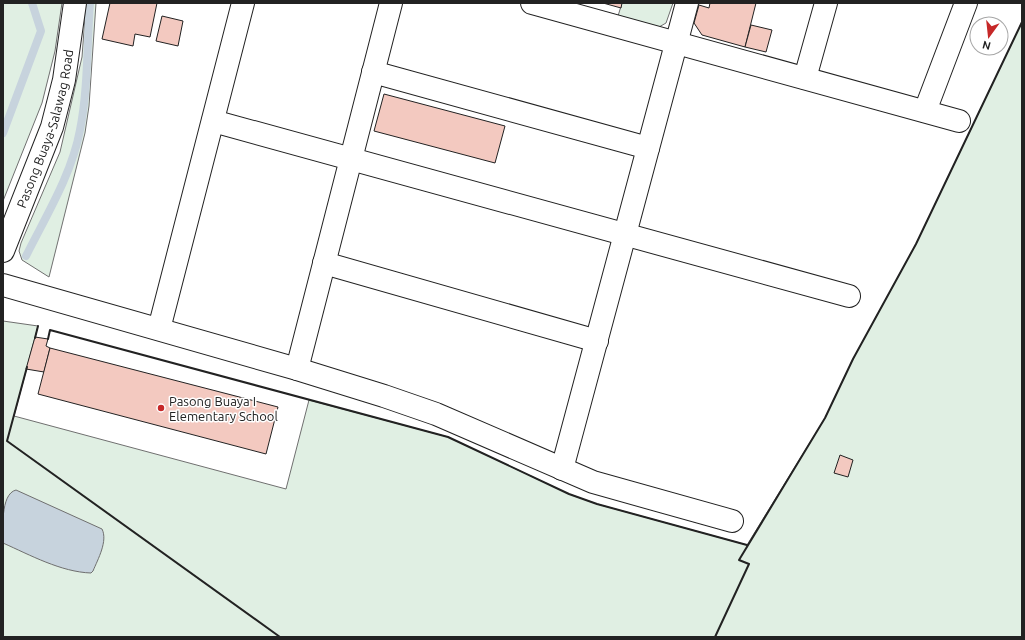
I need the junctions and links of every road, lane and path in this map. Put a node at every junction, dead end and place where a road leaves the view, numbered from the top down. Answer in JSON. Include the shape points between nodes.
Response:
{"nodes":[{"id":1,"x":75,"y":3,"type":"edge"},
{"id":2,"x":243,"y":3,"type":"edge"},
{"id":3,"x":391,"y":3,"type":"edge"},
{"id":4,"x":687,"y":3,"type":"edge"},
{"id":5,"x":826,"y":3,"type":"edge"},
{"id":6,"x":966,"y":3,"type":"edge"},
{"id":7,"x":540,"y":4,"type":"edge"},
{"id":8,"x":676,"y":43,"type":"junction"},
{"id":9,"x":373,"y":72,"type":"junction"},
{"id":10,"x":805,"y":78,"type":"junction"},
{"id":11,"x":925,"y":111,"type":"junction"},
{"id":12,"x":213,"y":121,"type":"junction"},
{"id":13,"x":959,"y":121,"type":"dead end"},
{"id":14,"x":648,"y":148,"type":"junction"},
{"id":15,"x":351,"y":159,"type":"junction"},
{"id":16,"x":625,"y":234,"type":"junction"},
{"id":17,"x":3,"y":251,"type":"edge"},
{"id":18,"x":324,"y":263,"type":"junction"},
{"id":19,"x":3,"y":285,"type":"edge"},
{"id":20,"x":849,"y":296,"type":"dead end"},
{"id":21,"x":159,"y":329,"type":"junction"},
{"id":22,"x":597,"y":341,"type":"junction"},
{"id":23,"x":297,"y":369,"type":"junction"},
{"id":24,"x":562,"y":469,"type":"junction"},
{"id":25,"x":732,"y":521,"type":"dead end"}],
"edges":[{"from":1,"to":17,"type":"street","name":"Pasong Buaya-Salawag Road","via":[[64,80],[52,127]]},
{"from":2,"to":12,"type":"street"},
{"from":3,"to":9,"type":"street"},
{"from":4,"to":8,"type":"street"},
{"from":5,"to":10,"type":"street"},
{"from":6,"to":11,"type":"street"},
{"from":7,"to":8,"type":"street"},
{"from":8,"to":10,"type":"street"},
{"from":8,"to":14,"type":"street"},
{"from":9,"to":14,"type":"street"},
{"from":9,"to":15,"type":"street"},
{"from":10,"to":11,"type":"street"},
{"from":11,"to":13,"type":"street"},
{"from":12,"to":15,"type":"street"},
{"from":12,"to":21,"type":"street"},
{"from":14,"to":16,"type":"street"},
{"from":15,"to":16,"type":"street"},
{"from":15,"to":18,"type":"street"},
{"from":16,"to":20,"type":"street"},
{"from":16,"to":22,"type":"street"},
{"from":18,"to":22,"type":"street"},
{"from":18,"to":23,"type":"street"},
{"from":19,"to":21,"type":"street"},
{"from":21,"to":23,"type":"street"},
{"from":22,"to":24,"type":"street"},
{"from":23,"to":24,"type":"street","via":[[436,414]]},
{"from":24,"to":25,"type":"street","via":[[593,482]]}]}
